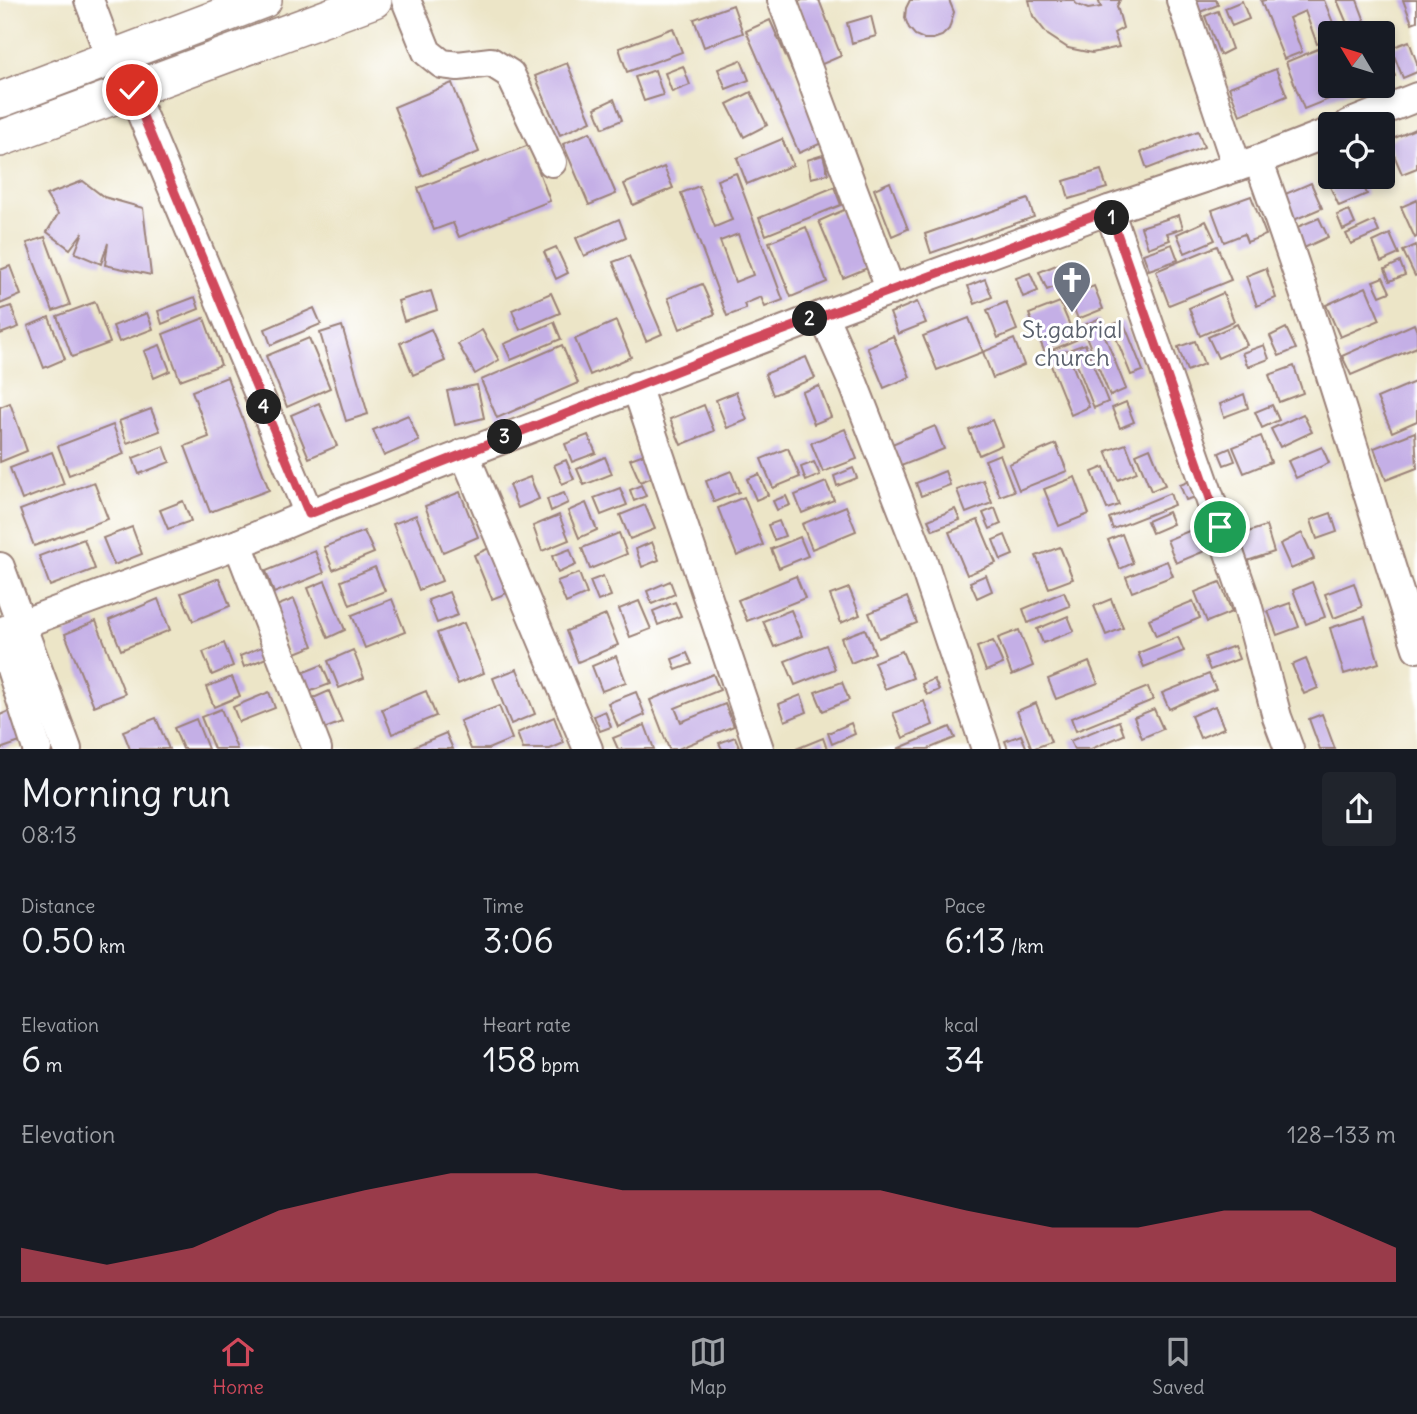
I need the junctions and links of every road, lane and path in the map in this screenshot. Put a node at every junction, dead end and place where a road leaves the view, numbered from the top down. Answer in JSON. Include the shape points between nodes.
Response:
{"nodes":[{"id":1,"x":89,"y":0,"type":"edge"},
{"id":2,"x":264,"y":0,"type":"edge"},
{"id":3,"x":374,"y":0,"type":"edge"},
{"id":4,"x":406,"y":0,"type":"edge"},
{"id":5,"x":782,"y":0,"type":"edge"},
{"id":6,"x":1181,"y":0,"type":"edge"},
{"id":7,"x":111,"y":59,"type":"junction"},
{"id":8,"x":132,"y":90,"type":"junction"},
{"id":9,"x":1417,"y":97,"type":"edge"},
{"id":10,"x":0,"y":100,"type":"edge"},
{"id":11,"x":1379,"y":112,"type":"edge"},
{"id":12,"x":1318,"y":137,"type":"edge"},
{"id":13,"x":0,"y":139,"type":"edge"},
{"id":14,"x":552,"y":162,"type":"dead end"},
{"id":15,"x":1247,"y":164,"type":"junction"},
{"id":16,"x":1109,"y":210,"type":"junction"},
{"id":17,"x":891,"y":291,"type":"junction"},
{"id":18,"x":823,"y":315,"type":"junction"},
{"id":19,"x":636,"y":386,"type":"junction"},
{"id":20,"x":464,"y":453,"type":"junction"},
{"id":21,"x":309,"y":514,"type":"junction"},
{"id":22,"x":238,"y":544,"type":"junction"},
{"id":23,"x":0,"y":567,"type":"edge"},
{"id":24,"x":7,"y":630,"type":"edge"},
{"id":25,"x":1417,"y":648,"type":"edge"},
{"id":26,"x":63,"y":747,"type":"edge"},
{"id":27,"x":37,"y":749,"type":"edge"},
{"id":28,"x":317,"y":749,"type":"edge"},
{"id":29,"x":588,"y":749,"type":"edge"},
{"id":30,"x":759,"y":749,"type":"edge"},
{"id":31,"x":986,"y":749,"type":"edge"},
{"id":32,"x":1289,"y":749,"type":"edge"}],
"edges":[{"from":1,"to":7,"type":"street"},
{"from":2,"to":7,"type":"main road"},
{"from":3,"to":8,"type":"main road"},
{"from":4,"to":14,"type":"street","via":[[427,52],[442,64],[491,62],[510,74]]},
{"from":5,"to":17,"type":"street"},
{"from":6,"to":15,"type":"street"},
{"from":7,"to":8,"type":"street"},
{"from":7,"to":10,"type":"main road"},
{"from":8,"to":13,"type":"main road"},
{"from":8,"to":21,"type":"street"},
{"from":9,"to":11,"type":"street"},
{"from":12,"to":15,"type":"street"},
{"from":15,"to":16,"type":"street"},
{"from":15,"to":25,"type":"street","via":[[1324,349]]},
{"from":16,"to":17,"type":"street"},
{"from":16,"to":32,"type":"street","via":[[1247,604]]},
{"from":17,"to":18,"type":"street"},
{"from":18,"to":19,"type":"street"},
{"from":18,"to":31,"type":"street","via":[[923,562]]},
{"from":19,"to":20,"type":"street"},
{"from":19,"to":30,"type":"street"},
{"from":20,"to":21,"type":"street"},
{"from":20,"to":29,"type":"street"},
{"from":21,"to":22,"type":"street"},
{"from":22,"to":24,"type":"street"},
{"from":22,"to":28,"type":"street"},
{"from":23,"to":24,"type":"street"},
{"from":24,"to":26,"type":"street"},
{"from":24,"to":27,"type":"street"}]}
